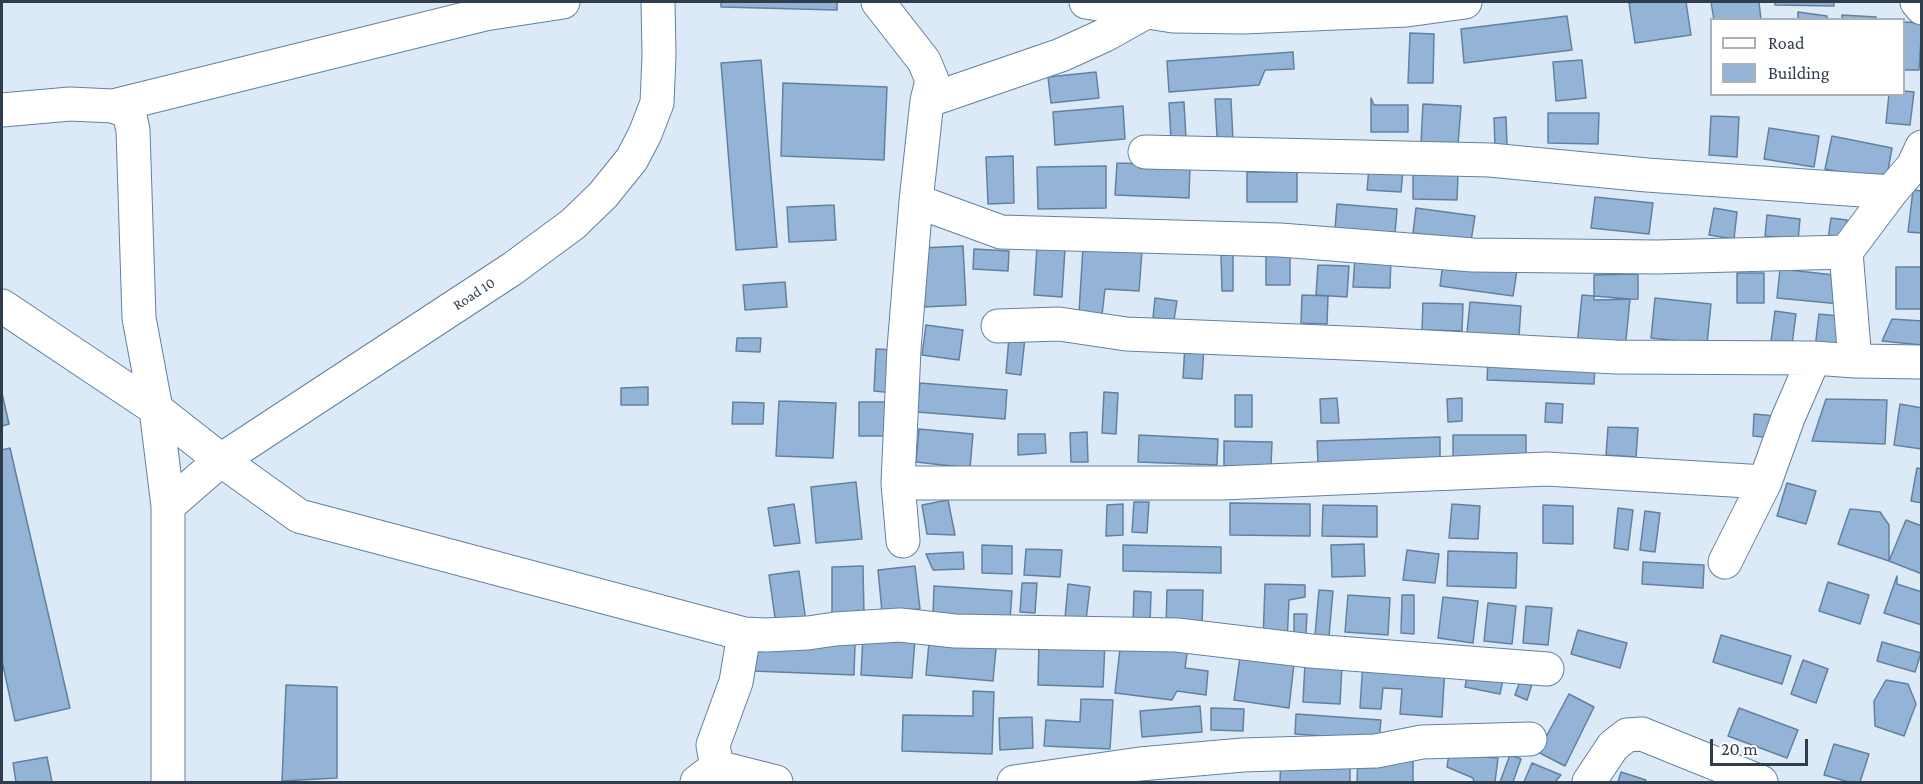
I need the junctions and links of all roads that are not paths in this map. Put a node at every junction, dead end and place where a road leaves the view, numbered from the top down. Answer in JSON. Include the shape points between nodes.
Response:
{"nodes":[{"id":1,"x":563,"y":2,"type":"edge"},
{"id":2,"x":658,"y":2,"type":"edge"},
{"id":3,"x":878,"y":2,"type":"edge"},
{"id":4,"x":1086,"y":2,"type":"edge"},
{"id":5,"x":1465,"y":2,"type":"edge"},
{"id":6,"x":1917,"y":2,"type":"edge"},
{"id":7,"x":1407,"y":6,"type":"edge"},
{"id":8,"x":1922,"y":8,"type":"edge"},
{"id":9,"x":1164,"y":10,"type":"edge"},
{"id":10,"x":927,"y":101,"type":"junction"},
{"id":11,"x":113,"y":106,"type":"junction"},
{"id":12,"x":2,"y":110,"type":"edge"},
{"id":13,"x":1922,"y":147,"type":"edge"},
{"id":14,"x":1145,"y":152,"type":"dead end"},
{"id":15,"x":1891,"y":192,"type":"junction"},
{"id":16,"x":916,"y":201,"type":"junction"},
{"id":17,"x":1846,"y":252,"type":"junction"},
{"id":18,"x":2,"y":306,"type":"edge"},
{"id":19,"x":998,"y":327,"type":"dead end"},
{"id":20,"x":1814,"y":358,"type":"junction"},
{"id":21,"x":1855,"y":361,"type":"junction"},
{"id":22,"x":1922,"y":362,"type":"edge"},
{"id":23,"x":156,"y":409,"type":"junction"},
{"id":24,"x":220,"y":460,"type":"junction"},
{"id":25,"x":1765,"y":482,"type":"junction"},
{"id":26,"x":898,"y":483,"type":"junction"},
{"id":27,"x":168,"y":506,"type":"junction"},
{"id":28,"x":903,"y":541,"type":"dead end"},
{"id":29,"x":1725,"y":562,"type":"dead end"},
{"id":30,"x":744,"y":634,"type":"junction"},
{"id":31,"x":1547,"y":669,"type":"dead end"},
{"id":32,"x":1530,"y":739,"type":"dead end"},
{"id":33,"x":707,"y":775,"type":"edge"},
{"id":34,"x":168,"y":783,"type":"edge"},
{"id":35,"x":776,"y":783,"type":"edge"},
{"id":36,"x":1014,"y":783,"type":"edge"},
{"id":37,"x":1589,"y":783,"type":"edge"},
{"id":38,"x":1761,"y":783,"type":"edge"}],
"edges":[{"from":1,"to":11,"type":"street","via":[[485,14]]},
{"from":2,"to":24,"type":"street","name":"Road 10","via":[[657,103],[632,159],[603,195],[573,224],[512,269]]},
{"from":3,"to":10,"type":"street","via":[[924,61],[932,80]]},
{"from":4,"to":9,"type":"street"},
{"from":5,"to":7,"type":"street"},
{"from":6,"to":8,"type":"street"},
{"from":7,"to":9,"type":"street","via":[[1243,17]]},
{"from":9,"to":10,"type":"street","via":[[1061,55]]},
{"from":10,"to":16,"type":"street"},
{"from":11,"to":12,"type":"street","via":[[70,104]]},
{"from":11,"to":23,"type":"street","via":[[129,112],[134,130],[139,318]]},
{"from":13,"to":15,"type":"street","via":[[1913,166]]},
{"from":14,"to":15,"type":"street","via":[[1490,160]]},
{"from":15,"to":17,"type":"street"},
{"from":16,"to":17,"type":"street","via":[[1000,232],[1280,240],[1473,255],[1657,257]]},
{"from":16,"to":26,"type":"street"},
{"from":17,"to":21,"type":"street"},
{"from":18,"to":23,"type":"street"},
{"from":19,"to":20,"type":"street","via":[[1059,324],[1126,334],[1616,357]]},
{"from":20,"to":21,"type":"street"},
{"from":20,"to":25,"type":"street"},
{"from":21,"to":22,"type":"street"},
{"from":23,"to":24,"type":"street"},
{"from":23,"to":27,"type":"street"},
{"from":24,"to":27,"type":"street","name":"Road 10"},
{"from":24,"to":30,"type":"street","via":[[299,516]]},
{"from":25,"to":26,"type":"street","via":[[1547,469],[1222,483]]},
{"from":25,"to":29,"type":"street"},
{"from":26,"to":28,"type":"street"},
{"from":27,"to":34,"type":"street"},
{"from":30,"to":31,"type":"street","via":[[900,625],[955,631],[1177,635],[1311,651]]},
{"from":30,"to":33,"type":"street","via":[[736,682],[713,745]]},
{"from":32,"to":36,"type":"street","via":[[1422,742],[1376,751],[1243,755],[1140,764]]},
{"from":33,"to":35,"type":"street"},
{"from":37,"to":38,"type":"street","via":[[1613,746],[1627,735],[1642,734]]}]}
